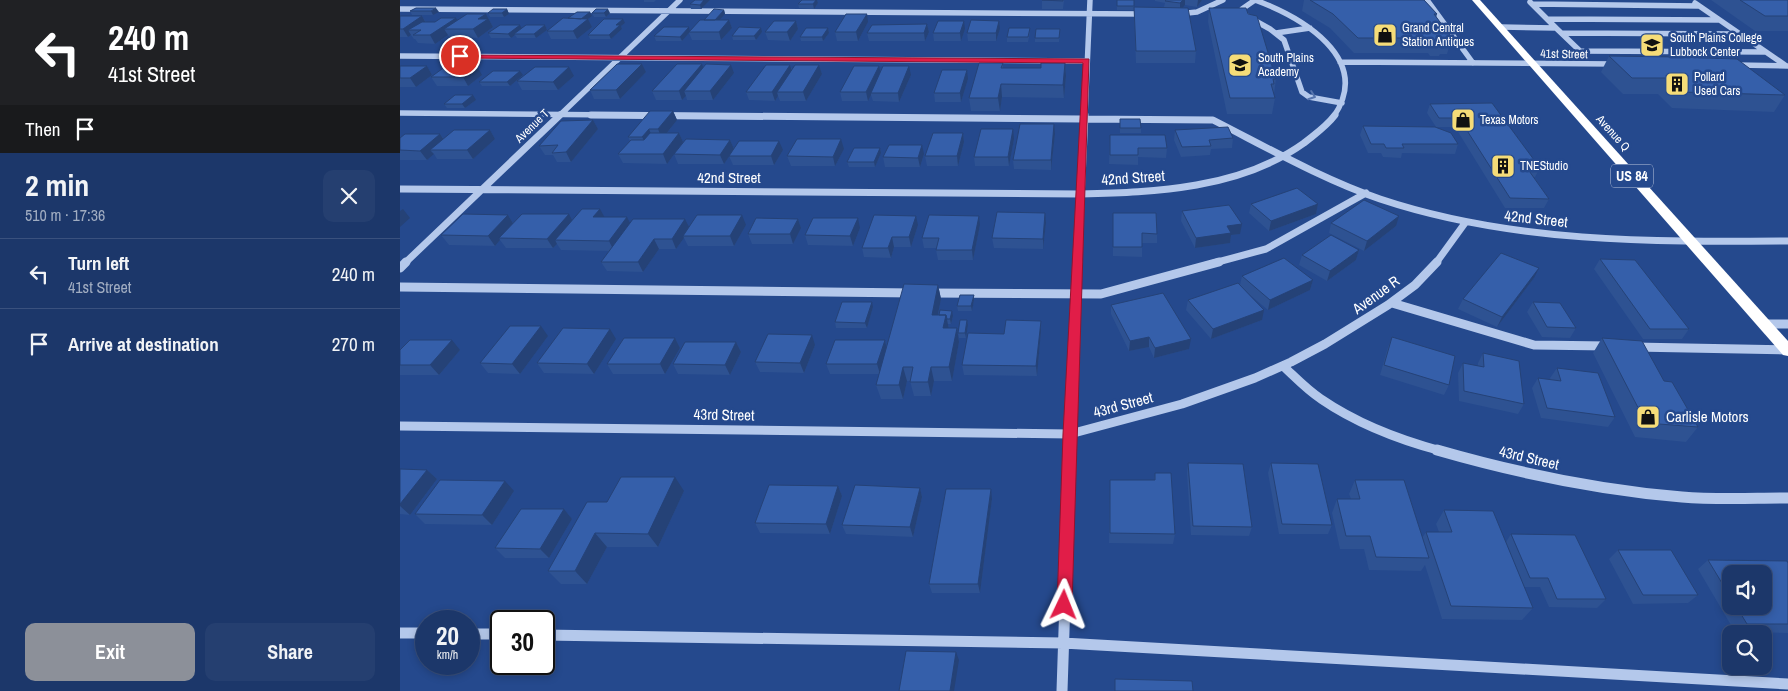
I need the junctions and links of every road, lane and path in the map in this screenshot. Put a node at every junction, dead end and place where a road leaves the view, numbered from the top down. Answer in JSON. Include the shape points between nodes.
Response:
{"nodes":[{"id":1,"x":680,"y":0,"type":"edge"},
{"id":2,"x":1090,"y":0,"type":"edge"},
{"id":3,"x":1223,"y":0,"type":"edge"},
{"id":4,"x":1255,"y":0,"type":"edge"},
{"id":5,"x":1427,"y":0,"type":"edge"},
{"id":6,"x":1476,"y":0,"type":"edge"},
{"id":7,"x":1690,"y":0,"type":"edge"},
{"id":8,"x":1530,"y":2,"type":"edge"},
{"id":9,"x":1698,"y":6,"type":"junction"},
{"id":10,"x":400,"y":9,"type":"edge"},
{"id":11,"x":669,"y":11,"type":"junction"},
{"id":12,"x":1089,"y":14,"type":"junction"},
{"id":13,"x":1147,"y":14,"type":"edge"},
{"id":14,"x":1166,"y":14,"type":"edge"},
{"id":15,"x":1547,"y":18,"type":"junction"},
{"id":16,"x":1719,"y":20,"type":"junction"},
{"id":17,"x":1501,"y":27,"type":"junction"},
{"id":18,"x":1310,"y":28,"type":"junction"},
{"id":19,"x":1556,"y":28,"type":"junction"},
{"id":20,"x":1562,"y":33,"type":"junction"},
{"id":21,"x":1276,"y":34,"type":"junction"},
{"id":22,"x":1740,"y":34,"type":"junction"},
{"id":23,"x":1766,"y":52,"type":"junction"},
{"id":24,"x":400,"y":56,"type":"edge"},
{"id":25,"x":620,"y":57,"type":"junction"},
{"id":26,"x":1086,"y":60,"type":"junction"},
{"id":27,"x":1340,"y":62,"type":"junction"},
{"id":28,"x":1473,"y":63,"type":"junction"},
{"id":29,"x":1532,"y":64,"type":"junction"},
{"id":30,"x":1620,"y":64,"type":"edge"},
{"id":31,"x":1727,"y":65,"type":"edge"},
{"id":32,"x":1787,"y":66,"type":"edge"},
{"id":33,"x":1342,"y":103,"type":"junction"},
{"id":34,"x":400,"y":114,"type":"edge"},
{"id":35,"x":560,"y":115,"type":"junction"},
{"id":36,"x":1084,"y":120,"type":"junction"},
{"id":37,"x":1285,"y":156,"type":"junction"},
{"id":38,"x":400,"y":189,"type":"edge"},
{"id":39,"x":482,"y":189,"type":"junction"},
{"id":40,"x":1366,"y":193,"type":"junction"},
{"id":41,"x":1080,"y":194,"type":"junction"},
{"id":42,"x":1465,"y":223,"type":"junction"},
{"id":43,"x":1690,"y":240,"type":"junction"},
{"id":44,"x":1788,"y":241,"type":"edge"},
{"id":45,"x":400,"y":268,"type":"edge"},
{"id":46,"x":400,"y":287,"type":"edge"},
{"id":47,"x":1075,"y":294,"type":"junction"},
{"id":48,"x":1392,"y":303,"type":"junction"},
{"id":49,"x":1764,"y":324,"type":"junction"},
{"id":50,"x":1788,"y":324,"type":"edge"},
{"id":51,"x":1787,"y":350,"type":"edge"},
{"id":52,"x":1283,"y":366,"type":"junction"},
{"id":53,"x":400,"y":426,"type":"edge"},
{"id":54,"x":1070,"y":434,"type":"junction"},
{"id":55,"x":1788,"y":498,"type":"edge"},
{"id":56,"x":400,"y":633,"type":"edge"},
{"id":57,"x":415,"y":633,"type":"edge"},
{"id":58,"x":555,"y":635,"type":"edge"},
{"id":59,"x":1063,"y":643,"type":"junction"},
{"id":60,"x":1788,"y":684,"type":"edge"},
{"id":61,"x":1062,"y":691,"type":"edge"}],
"edges":[{"from":1,"to":11,"type":"street","name":"Avenue T"},
{"from":2,"to":12,"type":"street"},
{"from":3,"to":14,"type":"street","via":[[1198,12]]},
{"from":4,"to":18,"type":"street"},
{"from":4,"to":21,"type":"street","via":[[1242,8],[1244,14]]},
{"from":5,"to":28,"type":"street"},
{"from":6,"to":17,"type":"highway","name":"Avenue Q","number":"US 84"},
{"from":7,"to":9,"type":"street"},
{"from":8,"to":9,"type":"street"},
{"from":8,"to":15,"type":"street"},
{"from":9,"to":16,"type":"street"},
{"from":10,"to":11,"type":"street"},
{"from":11,"to":12,"type":"street"},
{"from":11,"to":25,"type":"street","name":"Avenue T"},
{"from":12,"to":13,"type":"street"},
{"from":12,"to":26,"type":"street"},
{"from":15,"to":16,"type":"street"},
{"from":15,"to":19,"type":"street"},
{"from":16,"to":22,"type":"street"},
{"from":17,"to":19,"type":"street"},
{"from":17,"to":29,"type":"highway","name":"Avenue Q","number":"US 84"},
{"from":18,"to":21,"type":"street"},
{"from":18,"to":27,"type":"street","via":[[1324,40]]},
{"from":19,"to":20,"type":"street"},
{"from":20,"to":22,"type":"street"},
{"from":20,"to":23,"type":"street","via":[[1580,51]]},
{"from":21,"to":33,"type":"street","one_way":true,"via":[[1284,40],[1302,92],[1309,97]]},
{"from":22,"to":23,"type":"street"},
{"from":23,"to":32,"type":"street"},
{"from":24,"to":25,"type":"street"},
{"from":25,"to":26,"type":"street"},
{"from":25,"to":35,"type":"street","name":"Avenue T"},
{"from":26,"to":36,"type":"street"},
{"from":27,"to":28,"type":"street","name":"41st Street"},
{"from":27,"to":33,"type":"street","via":[[1345,88]]},
{"from":28,"to":29,"type":"street","name":"41st Street"},
{"from":29,"to":30,"type":"street","name":"41st Street"},
{"from":29,"to":43,"type":"highway","name":"Avenue Q","number":"US 84"},
{"from":31,"to":32,"type":"street"},
{"from":33,"to":37,"type":"street","via":[[1332,121],[1300,148]]},
{"from":34,"to":35,"type":"street"},
{"from":35,"to":36,"type":"street"},
{"from":35,"to":39,"type":"street","name":"Avenue T"},
{"from":36,"to":37,"type":"street","via":[[1213,120]]},
{"from":36,"to":41,"type":"street"},
{"from":37,"to":40,"type":"street","name":"42nd Street"},
{"from":37,"to":41,"type":"street","name":"42nd Street","via":[[1230,178],[1181,188]]},
{"from":38,"to":39,"type":"street","name":"42nd Street"},
{"from":39,"to":41,"type":"street","name":"42nd Street"},
{"from":39,"to":45,"type":"street","name":"Avenue T"},
{"from":40,"to":42,"type":"street","name":"42nd Street"},
{"from":40,"to":47,"type":"street","via":[[1266,249],[1101,294]]},
{"from":41,"to":47,"type":"street"},
{"from":42,"to":43,"type":"street","name":"42nd Street","via":[[1531,234]]},
{"from":42,"to":48,"type":"street","name":"Avenue R","via":[[1431,268]]},
{"from":43,"to":44,"type":"street","name":"42nd Street"},
{"from":43,"to":49,"type":"highway","name":"Avenue Q","number":"US 84"},
{"from":46,"to":47,"type":"street"},
{"from":47,"to":54,"type":"street"},
{"from":48,"to":51,"type":"street","via":[[1534,345]]},
{"from":48,"to":52,"type":"street","name":"Avenue R","via":[[1335,339]]},
{"from":49,"to":50,"type":"street"},
{"from":49,"to":51,"type":"highway","name":"Avenue Q","number":"US 84"},
{"from":52,"to":54,"type":"street","name":"43rd Street","via":[[1137,419]]},
{"from":52,"to":55,"type":"street","name":"43rd Street","via":[[1320,399],[1358,420],[1419,444],[1488,465],[1572,483],[1683,497]]},
{"from":53,"to":54,"type":"street","name":"43rd Street"},
{"from":54,"to":59,"type":"street"},
{"from":56,"to":57,"type":"street"},
{"from":58,"to":59,"type":"street"},
{"from":59,"to":60,"type":"street"},
{"from":59,"to":61,"type":"street"}]}
